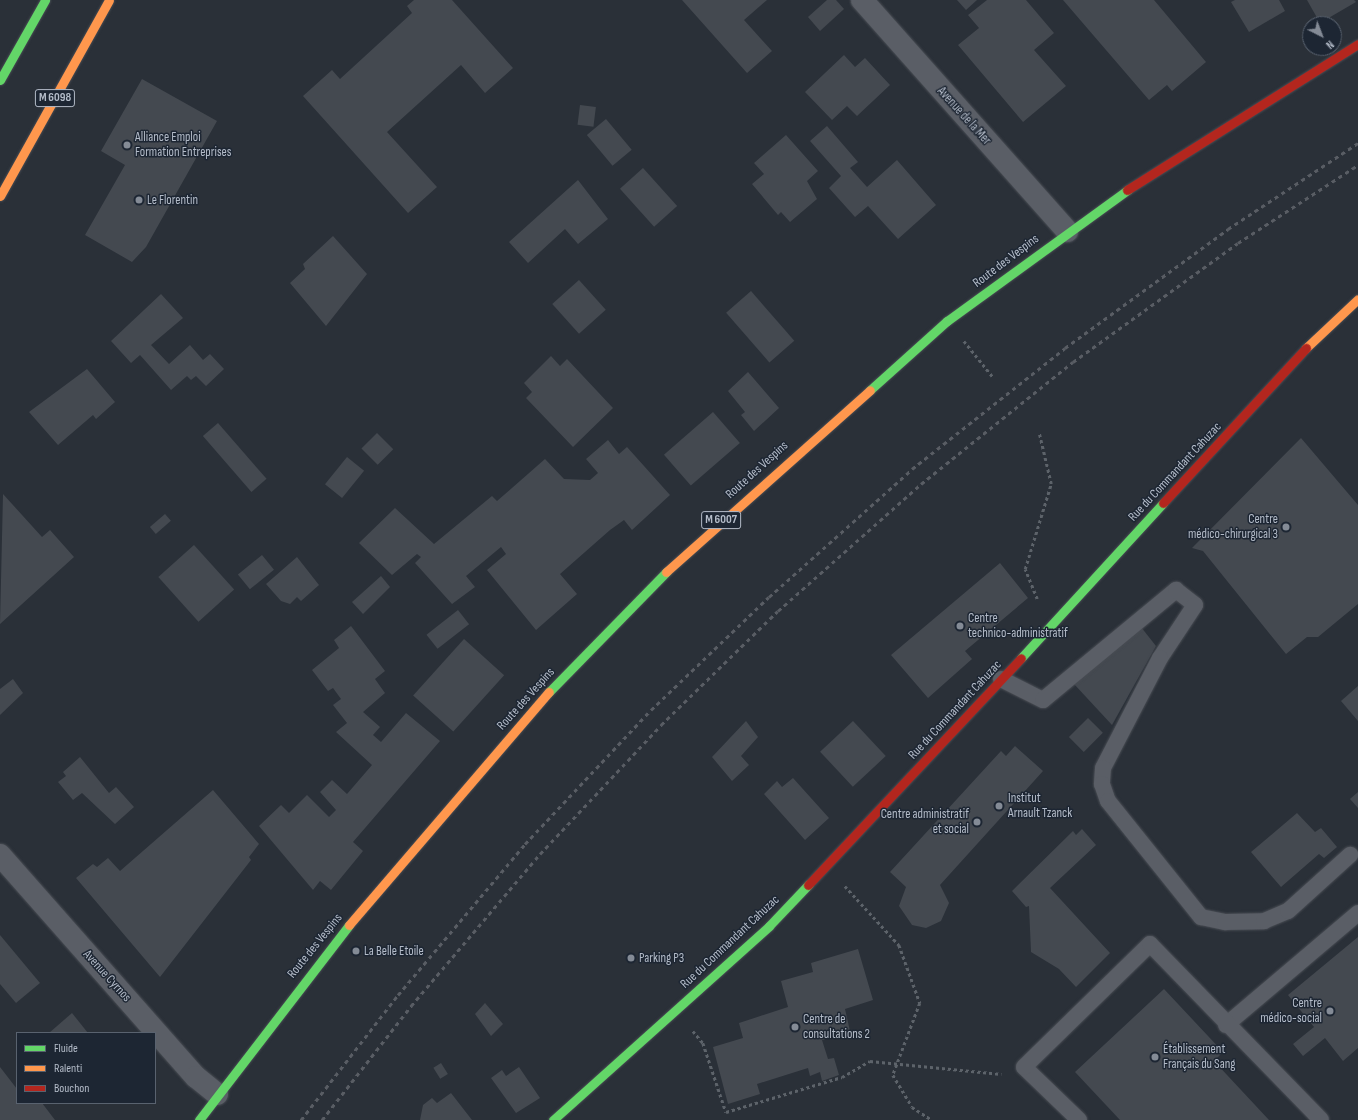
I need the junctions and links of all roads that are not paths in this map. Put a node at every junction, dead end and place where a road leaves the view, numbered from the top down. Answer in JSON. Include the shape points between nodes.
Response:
{"nodes":[{"id":1,"x":45,"y":0,"type":"edge"},
{"id":2,"x":110,"y":0,"type":"edge"},
{"id":3,"x":862,"y":0,"type":"edge"},
{"id":4,"x":1358,"y":44,"type":"edge"},
{"id":5,"x":0,"y":80,"type":"edge"},
{"id":6,"x":0,"y":196,"type":"edge"},
{"id":7,"x":1067,"y":231,"type":"junction"},
{"id":8,"x":1358,"y":299,"type":"edge"},
{"id":9,"x":1002,"y":679,"type":"junction"},
{"id":10,"x":0,"y":855,"type":"edge"},
{"id":11,"x":1350,"y":855,"type":"dead end"},
{"id":12,"x":1358,"y":913,"type":"edge"},
{"id":13,"x":1226,"y":1025,"type":"junction"},
{"id":14,"x":217,"y":1094,"type":"junction"},
{"id":15,"x":206,"y":1117,"type":"edge"},
{"id":16,"x":553,"y":1120,"type":"edge"},
{"id":17,"x":1079,"y":1120,"type":"edge"},
{"id":18,"x":1321,"y":1120,"type":"edge"}],
"edges":[{"from":1,"to":5,"type":"main road"},
{"from":2,"to":6,"type":"main road","number":"M 6098"},
{"from":3,"to":7,"type":"street","name":"Avenue de la Mer"},
{"from":4,"to":7,"type":"main road","name":"Route des Vespins","number":"M 6007","via":[[1192,146]]},
{"from":7,"to":14,"type":"main road","name":"Route des Vespins","number":"M 6007","via":[[947,321],[883,374],[619,617],[531,711],[331,945]]},
{"from":8,"to":9,"type":"main road","name":"Rue du Commandant Cahuzac","via":[[1326,326]]},
{"from":9,"to":11,"type":"lane","via":[[1043,700],[1176,590],[1195,605],[1160,658],[1103,768],[1102,784],[1108,801],[1202,917],[1225,922],[1264,921],[1288,911]]},
{"from":9,"to":16,"type":"main road","name":"Rue du Commandant Cahuzac","via":[[769,926],[676,1010],[613,1062]]},
{"from":10,"to":14,"type":"street","name":"Avenue Cyrnos","via":[[196,1077]]},
{"from":12,"to":13,"type":"lane"},
{"from":13,"to":17,"type":"lane","via":[[1150,944],[1024,1067]]},
{"from":13,"to":18,"type":"lane"},
{"from":14,"to":15,"type":"main road","name":"Route des Vespins","number":"M 6007"}]}
